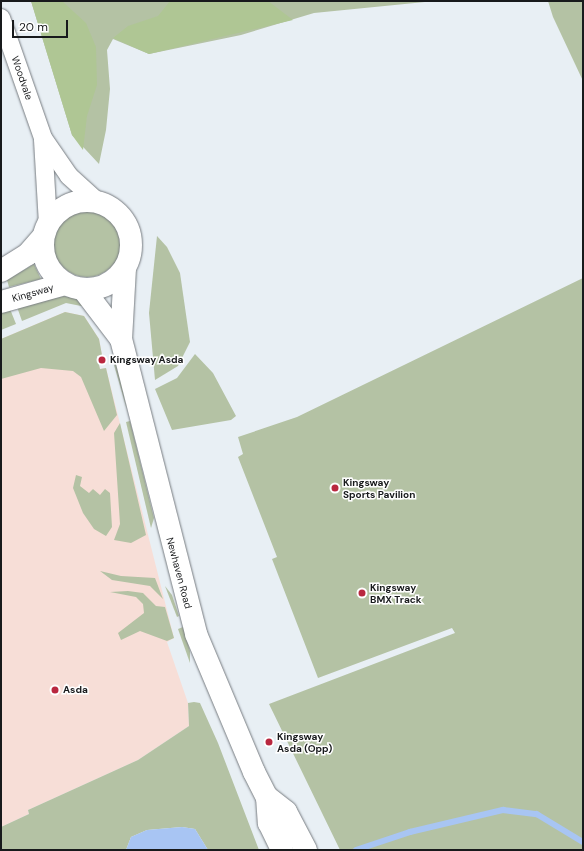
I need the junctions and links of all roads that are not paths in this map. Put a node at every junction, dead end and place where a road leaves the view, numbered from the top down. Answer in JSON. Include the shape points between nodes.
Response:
{"nodes":[{"id":1,"x":1,"y":18,"type":"edge"},
{"id":2,"x":5,"y":44,"type":"edge"},
{"id":3,"x":42,"y":138,"type":"junction"},
{"id":4,"x":98,"y":202,"type":"junction"},
{"id":5,"x":45,"y":230,"type":"junction"},
{"id":6,"x":125,"y":268,"type":"junction"},
{"id":7,"x":1,"y":271,"type":"edge"},
{"id":8,"x":74,"y":287,"type":"junction"},
{"id":9,"x":1,"y":302,"type":"edge"},
{"id":10,"x":121,"y":339,"type":"junction"},
{"id":11,"x":267,"y":797,"type":"junction"},
{"id":12,"x":282,"y":850,"type":"edge"},
{"id":13,"x":306,"y":850,"type":"edge"}],
"edges":[{"from":1,"to":2,"type":"street","name":"Woodvale"},
{"from":2,"to":3,"type":"street","name":"Woodvale"},
{"from":3,"to":4,"type":"street","name":"Woodvale","via":[[69,176]]},
{"from":3,"to":5,"type":"street","name":"Woodvale"},
{"from":4,"to":5,"type":"street","via":[[69,204]]},
{"from":4,"to":6,"type":"street","via":[[121,216],[128,228],[130,255]]},
{"from":5,"to":7,"type":"street","via":[[28,254]]},
{"from":5,"to":8,"type":"street","via":[[46,264]]},
{"from":6,"to":8,"type":"street","via":[[107,285]]},
{"from":6,"to":10,"type":"street","name":"Newhaven Road"},
{"from":8,"to":9,"type":"street","name":"Kingsway"},
{"from":8,"to":10,"type":"street","name":"Newhaven Road"},
{"from":10,"to":11,"type":"street","name":"Newhaven Road","via":[[196,634],[228,717]]},
{"from":11,"to":12,"type":"street","name":"Newhaven Road","via":[[268,823]]},
{"from":11,"to":13,"type":"street","name":"Newhaven Road","via":[[286,812]]}]}
